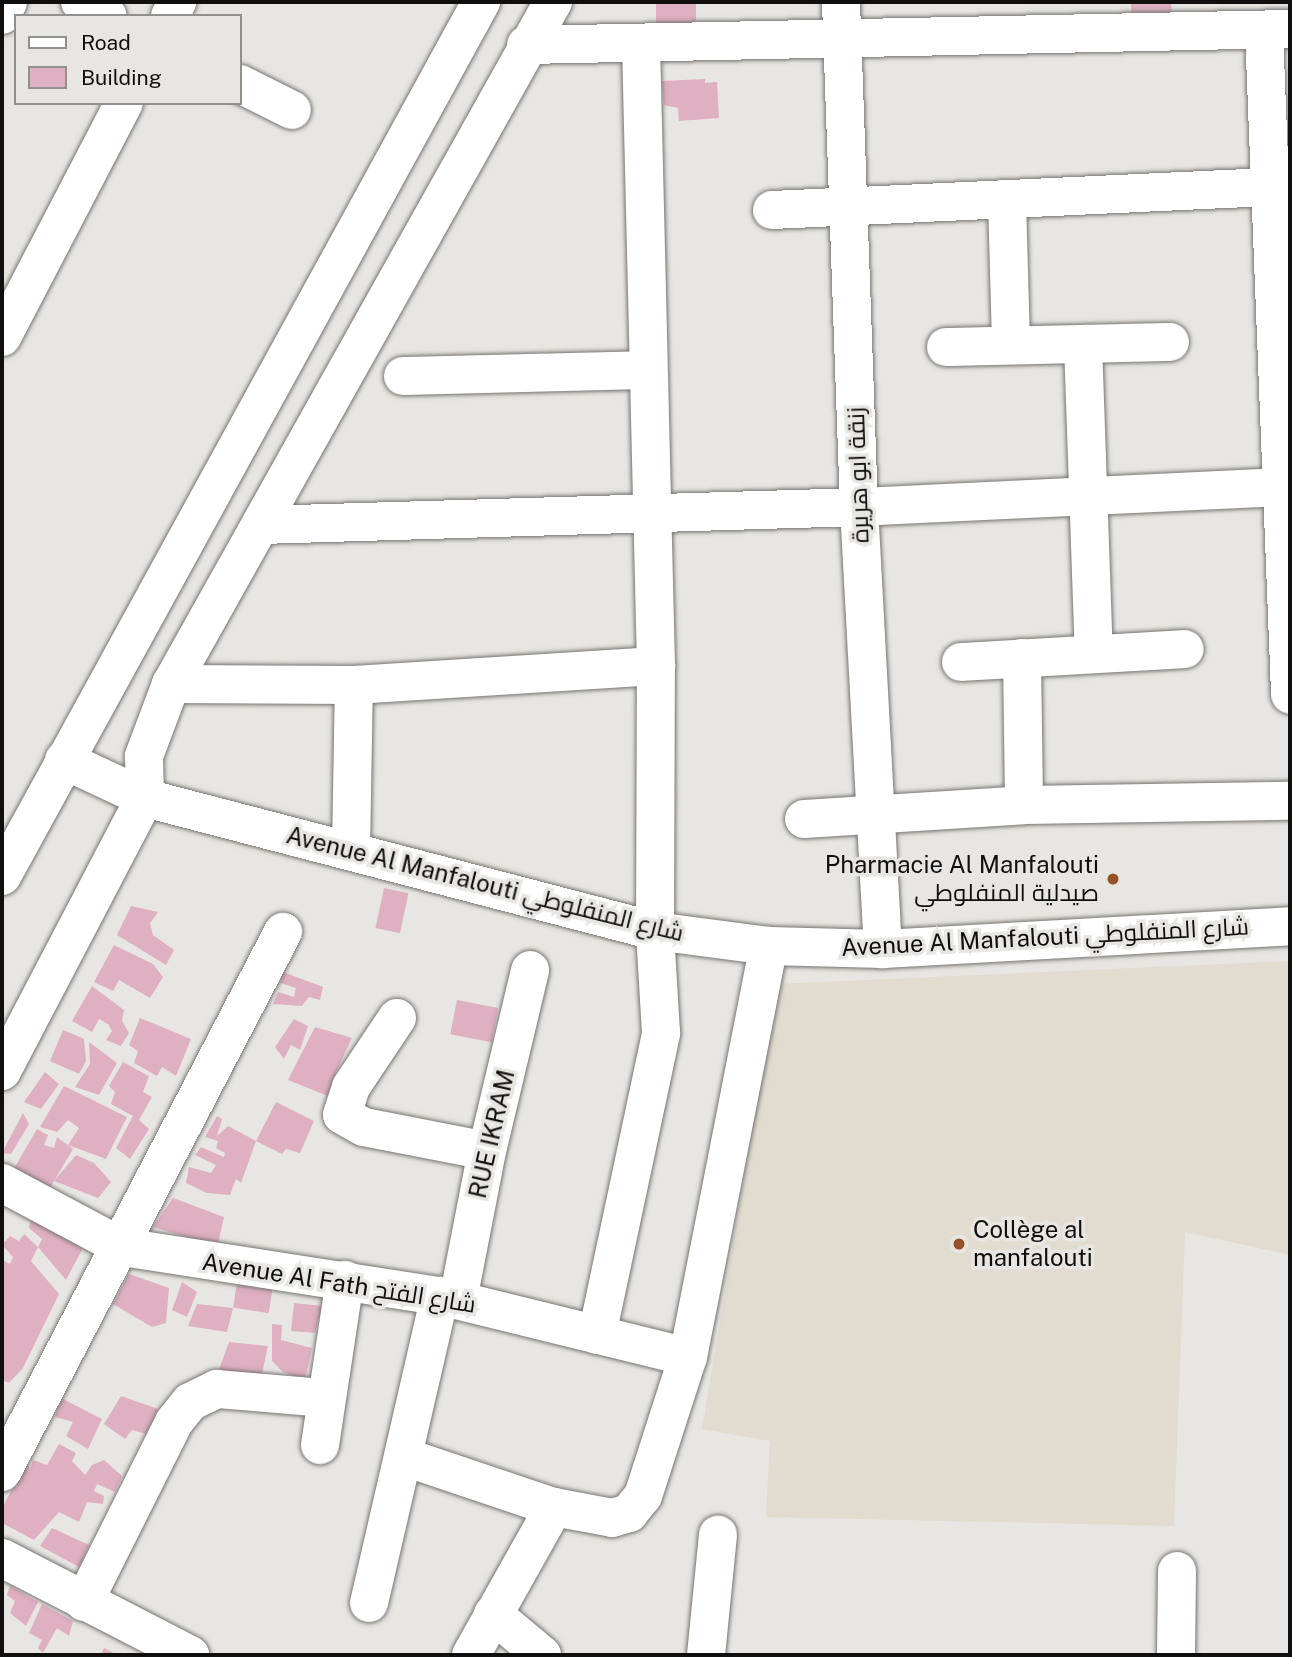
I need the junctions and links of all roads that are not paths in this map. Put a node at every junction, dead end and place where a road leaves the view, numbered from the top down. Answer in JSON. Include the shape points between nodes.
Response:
{"nodes":[{"id":1,"x":8,"y":2,"type":"edge"},
{"id":2,"x":80,"y":2,"type":"edge"},
{"id":3,"x":481,"y":2,"type":"edge"},
{"id":4,"x":553,"y":2,"type":"edge"},
{"id":5,"x":841,"y":2,"type":"edge"},
{"id":6,"x":104,"y":14,"type":"edge"},
{"id":7,"x":2,"y":15,"type":"edge"},
{"id":8,"x":1277,"y":30,"type":"edge"},
{"id":9,"x":844,"y":39,"type":"junction"},
{"id":10,"x":526,"y":45,"type":"junction"},
{"id":11,"x":641,"y":45,"type":"junction"},
{"id":12,"x":242,"y":84,"type":"edge"},
{"id":13,"x":123,"y":105,"type":"edge"},
{"id":14,"x":292,"y":110,"type":"dead end"},
{"id":15,"x":1280,"y":186,"type":"edge"},
{"id":16,"x":1007,"y":200,"type":"junction"},
{"id":17,"x":850,"y":204,"type":"junction"},
{"id":18,"x":772,"y":210,"type":"dead end"},
{"id":19,"x":2,"y":337,"type":"edge"},
{"id":20,"x":1170,"y":342,"type":"dead end"},
{"id":21,"x":1083,"y":344,"type":"junction"},
{"id":22,"x":1011,"y":345,"type":"junction"},
{"id":23,"x":946,"y":347,"type":"dead end"},
{"id":24,"x":645,"y":370,"type":"junction"},
{"id":25,"x":403,"y":376,"type":"dead end"},
{"id":26,"x":1285,"y":487,"type":"edge"},
{"id":27,"x":1087,"y":498,"type":"junction"},
{"id":28,"x":859,"y":507,"type":"junction"},
{"id":29,"x":653,"y":511,"type":"junction"},
{"id":30,"x":261,"y":525,"type":"junction"},
{"id":31,"x":1185,"y":649,"type":"dead end"},
{"id":32,"x":1094,"y":653,"type":"junction"},
{"id":33,"x":1022,"y":658,"type":"junction"},
{"id":34,"x":961,"y":662,"type":"dead end"},
{"id":35,"x":656,"y":666,"type":"junction"},
{"id":36,"x":171,"y":684,"type":"junction"},
{"id":37,"x":354,"y":685,"type":"junction"},
{"id":38,"x":1290,"y":694,"type":"edge"},
{"id":39,"x":64,"y":760,"type":"junction"},
{"id":40,"x":145,"y":798,"type":"junction"},
{"id":41,"x":1290,"y":801,"type":"edge"},
{"id":42,"x":1024,"y":805,"type":"junction"},
{"id":43,"x":873,"y":815,"type":"junction"},
{"id":44,"x":804,"y":819,"type":"dead end"},
{"id":45,"x":351,"y":851,"type":"junction"},
{"id":46,"x":2,"y":876,"type":"edge"},
{"id":47,"x":1290,"y":926,"type":"edge"},
{"id":48,"x":655,"y":931,"type":"junction"},
{"id":49,"x":283,"y":932,"type":"dead end"},
{"id":50,"x":769,"y":946,"type":"junction"},
{"id":51,"x":883,"y":949,"type":"junction"},
{"id":52,"x":530,"y":970,"type":"dead end"},
{"id":53,"x":397,"y":1017,"type":"dead end"},
{"id":54,"x":2,"y":1071,"type":"edge"},
{"id":55,"x":487,"y":1151,"type":"junction"},
{"id":56,"x":2,"y":1183,"type":"edge"},
{"id":57,"x":122,"y":1247,"type":"junction"},
{"id":58,"x":345,"y":1279,"type":"junction"},
{"id":59,"x":449,"y":1298,"type":"junction"},
{"id":60,"x":597,"y":1335,"type":"junction"},
{"id":61,"x":688,"y":1357,"type":"junction"},
{"id":62,"x":324,"y":1398,"type":"junction"},
{"id":63,"x":320,"y":1445,"type":"dead end"},
{"id":64,"x":405,"y":1457,"type":"junction"},
{"id":65,"x":2,"y":1472,"type":"edge"},
{"id":66,"x":554,"y":1507,"type":"junction"},
{"id":67,"x":718,"y":1535,"type":"dead end"},
{"id":68,"x":2,"y":1558,"type":"edge"},
{"id":69,"x":1177,"y":1571,"type":"dead end"},
{"id":70,"x":84,"y":1602,"type":"junction"},
{"id":71,"x":369,"y":1603,"type":"dead end"},
{"id":72,"x":493,"y":1614,"type":"junction"},
{"id":73,"x":190,"y":1655,"type":"edge"},
{"id":74,"x":471,"y":1655,"type":"edge"},
{"id":75,"x":542,"y":1655,"type":"edge"},
{"id":76,"x":706,"y":1655,"type":"edge"},
{"id":77,"x":1176,"y":1655,"type":"edge"}],
"edges":[{"from":1,"to":7,"type":"street"},
{"from":2,"to":6,"type":"street"},
{"from":3,"to":39,"type":"street"},
{"from":4,"to":10,"type":"street"},
{"from":5,"to":9,"type":"street","name":"زنقة ابو هريرة"},
{"from":8,"to":9,"type":"street"},
{"from":8,"to":15,"type":"street"},
{"from":9,"to":11,"type":"street"},
{"from":9,"to":17,"type":"street","name":"زنقة ابو هريرة"},
{"from":10,"to":11,"type":"street"},
{"from":10,"to":30,"type":"street"},
{"from":11,"to":24,"type":"street"},
{"from":12,"to":14,"type":"street"},
{"from":13,"to":19,"type":"street"},
{"from":15,"to":16,"type":"street"},
{"from":15,"to":26,"type":"street"},
{"from":16,"to":17,"type":"street"},
{"from":16,"to":22,"type":"street"},
{"from":17,"to":18,"type":"street"},
{"from":17,"to":28,"type":"street","name":"زنقة ابو هريرة"},
{"from":20,"to":21,"type":"street"},
{"from":21,"to":22,"type":"street"},
{"from":21,"to":27,"type":"street"},
{"from":22,"to":23,"type":"street"},
{"from":24,"to":25,"type":"street"},
{"from":24,"to":29,"type":"street"},
{"from":26,"to":27,"type":"street"},
{"from":26,"to":38,"type":"street"},
{"from":27,"to":28,"type":"street"},
{"from":27,"to":32,"type":"street"},
{"from":28,"to":29,"type":"street"},
{"from":28,"to":43,"type":"street","name":"زنقة ابو هريرة"},
{"from":29,"to":30,"type":"street"},
{"from":29,"to":35,"type":"street"},
{"from":30,"to":36,"type":"street"},
{"from":31,"to":32,"type":"street"},
{"from":32,"to":33,"type":"street"},
{"from":33,"to":34,"type":"street"},
{"from":33,"to":42,"type":"street"},
{"from":35,"to":37,"type":"street"},
{"from":35,"to":48,"type":"street"},
{"from":36,"to":37,"type":"street"},
{"from":36,"to":40,"type":"street","via":[[144,756]]},
{"from":37,"to":45,"type":"street"},
{"from":39,"to":40,"type":"street","name":"Avenue Al Manfalouti شارع المنفلوطي"},
{"from":39,"to":46,"type":"street"},
{"from":40,"to":45,"type":"street","name":"Avenue Al Manfalouti شارع المنفلوطي"},
{"from":40,"to":54,"type":"street"},
{"from":41,"to":42,"type":"street"},
{"from":42,"to":43,"type":"street"},
{"from":43,"to":44,"type":"street"},
{"from":43,"to":51,"type":"street","name":"زنقة ابو هريرة"},
{"from":45,"to":48,"type":"street","name":"Avenue Al Manfalouti شارع المنفلوطي"},
{"from":47,"to":51,"type":"street","name":"Avenue Al Manfalouti شارع المنفلوطي"},
{"from":48,"to":50,"type":"street","name":"Avenue Al Manfalouti شارع المنفلوطي"},
{"from":48,"to":60,"type":"street","via":[[661,1033],[657,1070]]},
{"from":49,"to":57,"type":"street"},
{"from":50,"to":51,"type":"street","name":"Avenue Al Manfalouti شارع المنفلوطي"},
{"from":50,"to":61,"type":"street"},
{"from":52,"to":55,"type":"street","name":"RUE IKRAM"},
{"from":53,"to":55,"type":"street","via":[[351,1087],[342,1115],[364,1127]]},
{"from":55,"to":59,"type":"street","name":"RUE IKRAM"},
{"from":56,"to":57,"type":"street","name":"Avenue Al Fath شارع الفتح"},
{"from":57,"to":58,"type":"street","name":"Avenue Al Fath شارع الفتح"},
{"from":57,"to":65,"type":"street"},
{"from":58,"to":59,"type":"street","name":"Avenue Al Fath شارع الفتح"},
{"from":58,"to":62,"type":"street"},
{"from":59,"to":60,"type":"street","name":"Avenue Al Fath شارع الفتح"},
{"from":59,"to":64,"type":"street","name":"RUE IKRAM"},
{"from":60,"to":61,"type":"street","name":"Avenue Al Fath شارع الفتح"},
{"from":61,"to":66,"type":"street","via":[[648,1484],[634,1509],[601,1519]]},
{"from":62,"to":63,"type":"street"},
{"from":62,"to":70,"type":"street","via":[[217,1388],[190,1402],[174,1422]]},
{"from":64,"to":66,"type":"street"},
{"from":64,"to":71,"type":"street","name":"RUE IKRAM"},
{"from":66,"to":72,"type":"street"},
{"from":67,"to":76,"type":"street"},
{"from":68,"to":70,"type":"street"},
{"from":69,"to":77,"type":"street"},
{"from":70,"to":73,"type":"street"},
{"from":72,"to":74,"type":"street"},
{"from":72,"to":75,"type":"street"}]}
